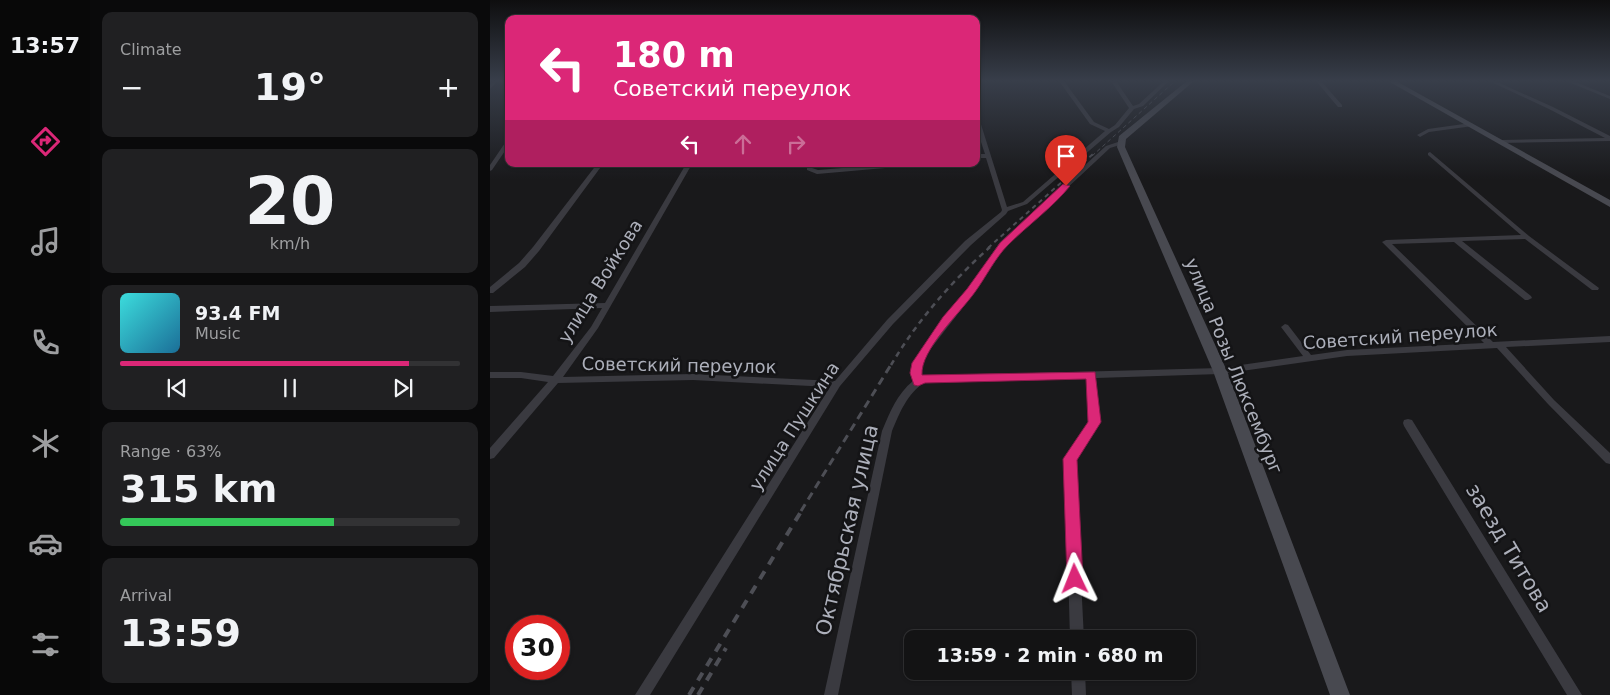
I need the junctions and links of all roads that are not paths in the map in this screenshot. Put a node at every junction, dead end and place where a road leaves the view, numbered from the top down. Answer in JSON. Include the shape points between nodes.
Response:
{"nodes":[{"id":1,"x":1085,"y":113,"type":"edge"},
{"id":2,"x":1127,"y":113,"type":"edge"},
{"id":3,"x":1150,"y":113,"type":"edge"},
{"id":4,"x":1450,"y":113,"type":"edge"},
{"id":5,"x":1562,"y":113,"type":"edge"},
{"id":6,"x":1471,"y":125,"type":"junction"},
{"id":7,"x":980,"y":131,"type":"edge"},
{"id":8,"x":1109,"y":131,"type":"junction"},
{"id":9,"x":1420,"y":135,"type":"dead end"},
{"id":10,"x":1610,"y":138,"type":"edge"},
{"id":11,"x":1502,"y":142,"type":"junction"},
{"id":12,"x":1121,"y":143,"type":"junction"},
{"id":13,"x":505,"y":146,"type":"edge"},
{"id":14,"x":1430,"y":154,"type":"dead end"},
{"id":15,"x":980,"y":156,"type":"edge"},
{"id":16,"x":988,"y":156,"type":"junction"},
{"id":17,"x":491,"y":165,"type":"edge"},
{"id":18,"x":598,"y":167,"type":"edge"},
{"id":19,"x":687,"y":167,"type":"edge"},
{"id":20,"x":810,"y":167,"type":"edge"},
{"id":21,"x":874,"y":167,"type":"edge"},
{"id":22,"x":1610,"y":204,"type":"edge"},
{"id":23,"x":1005,"y":210,"type":"junction"},
{"id":24,"x":1527,"y":237,"type":"junction"},
{"id":25,"x":1456,"y":240,"type":"junction"},
{"id":26,"x":1595,"y":288,"type":"dead end"},
{"id":27,"x":490,"y":291,"type":"edge"},
{"id":28,"x":1528,"y":298,"type":"dead end"},
{"id":29,"x":607,"y":305,"type":"junction"},
{"id":30,"x":490,"y":309,"type":"edge"},
{"id":31,"x":1285,"y":327,"type":"dead end"},
{"id":32,"x":1610,"y":339,"type":"edge"},
{"id":33,"x":1496,"y":345,"type":"junction"},
{"id":34,"x":1309,"y":358,"type":"junction"},
{"id":35,"x":1220,"y":371,"type":"junction"},
{"id":36,"x":490,"y":375,"type":"edge"},
{"id":37,"x":1091,"y":375,"type":"junction"},
{"id":38,"x":555,"y":380,"type":"junction"},
{"id":39,"x":921,"y":381,"type":"junction"},
{"id":40,"x":837,"y":384,"type":"junction"},
{"id":41,"x":1408,"y":423,"type":"dead end"},
{"id":42,"x":490,"y":455,"type":"edge"},
{"id":43,"x":1610,"y":460,"type":"edge"},
{"id":44,"x":1077,"y":630,"type":"edge"},
{"id":45,"x":1078,"y":680,"type":"edge"},
{"id":46,"x":642,"y":695,"type":"edge"},
{"id":47,"x":831,"y":695,"type":"edge"},
{"id":48,"x":1079,"y":695,"type":"edge"},
{"id":49,"x":1340,"y":695,"type":"edge"},
{"id":50,"x":1575,"y":695,"type":"edge"}],
"edges":[{"from":1,"to":8,"type":"street","via":[[1092,123]]},
{"from":2,"to":8,"type":"street"},
{"from":3,"to":12,"type":"main road","via":[[1122,138]]},
{"from":4,"to":6,"type":"main road"},
{"from":5,"to":10,"type":"street"},
{"from":6,"to":9,"type":"street"},
{"from":6,"to":11,"type":"main road"},
{"from":7,"to":16,"type":"street"},
{"from":8,"to":23,"type":"street","via":[[1025,203]]},
{"from":10,"to":11,"type":"street"},
{"from":11,"to":22,"type":"main road"},
{"from":12,"to":35,"type":"main road","name":"улица Розы Люксембург","via":[[1123,154]]},
{"from":12,"to":39,"type":"street","via":[[1108,147],[1003,244],[971,292],[925,350],[916,373]]},
{"from":13,"to":17,"type":"street"},
{"from":14,"to":24,"type":"street"},
{"from":15,"to":16,"type":"street"},
{"from":16,"to":23,"type":"street"},
{"from":18,"to":27,"type":"street","via":[[536,249]]},
{"from":19,"to":29,"type":"street","name":"улица Войкова"},
{"from":20,"to":21,"type":"street","via":[[809,170],[817,172]]},
{"from":23,"to":40,"type":"street","name":"улица Пушкина","via":[[890,322]]},
{"from":24,"to":25,"type":"street"},
{"from":24,"to":26,"type":"street"},
{"from":25,"to":28,"type":"street"},
{"from":25,"to":33,"type":"street","via":[[1386,242]]},
{"from":29,"to":30,"type":"street"},
{"from":29,"to":38,"type":"street","name":"улица Войкова"},
{"from":31,"to":34,"type":"street"},
{"from":32,"to":33,"type":"street","name":"Советский переулок"},
{"from":33,"to":34,"type":"street","name":"Советский переулок"},
{"from":33,"to":43,"type":"street"},
{"from":34,"to":35,"type":"street","name":"Советский переулок"},
{"from":35,"to":37,"type":"street","name":"Советский переулок"},
{"from":35,"to":49,"type":"main road","name":"улица Розы Люксембург"},
{"from":36,"to":38,"type":"street","name":"Советский переулок"},
{"from":37,"to":39,"type":"street","name":"Советский переулок"},
{"from":37,"to":44,"type":"street","via":[[1094,422],[1070,459]]},
{"from":38,"to":40,"type":"street","name":"Советский переулок","via":[[693,377]]},
{"from":38,"to":42,"type":"street","name":"улица Войкова"},
{"from":39,"to":47,"type":"street","name":"Октябрьская улица","via":[[904,394],[888,431]]},
{"from":40,"to":46,"type":"street","name":"улица Пушкина"},
{"from":41,"to":50,"type":"street","name":"заезд Титова"},
{"from":45,"to":48,"type":"street"}]}
